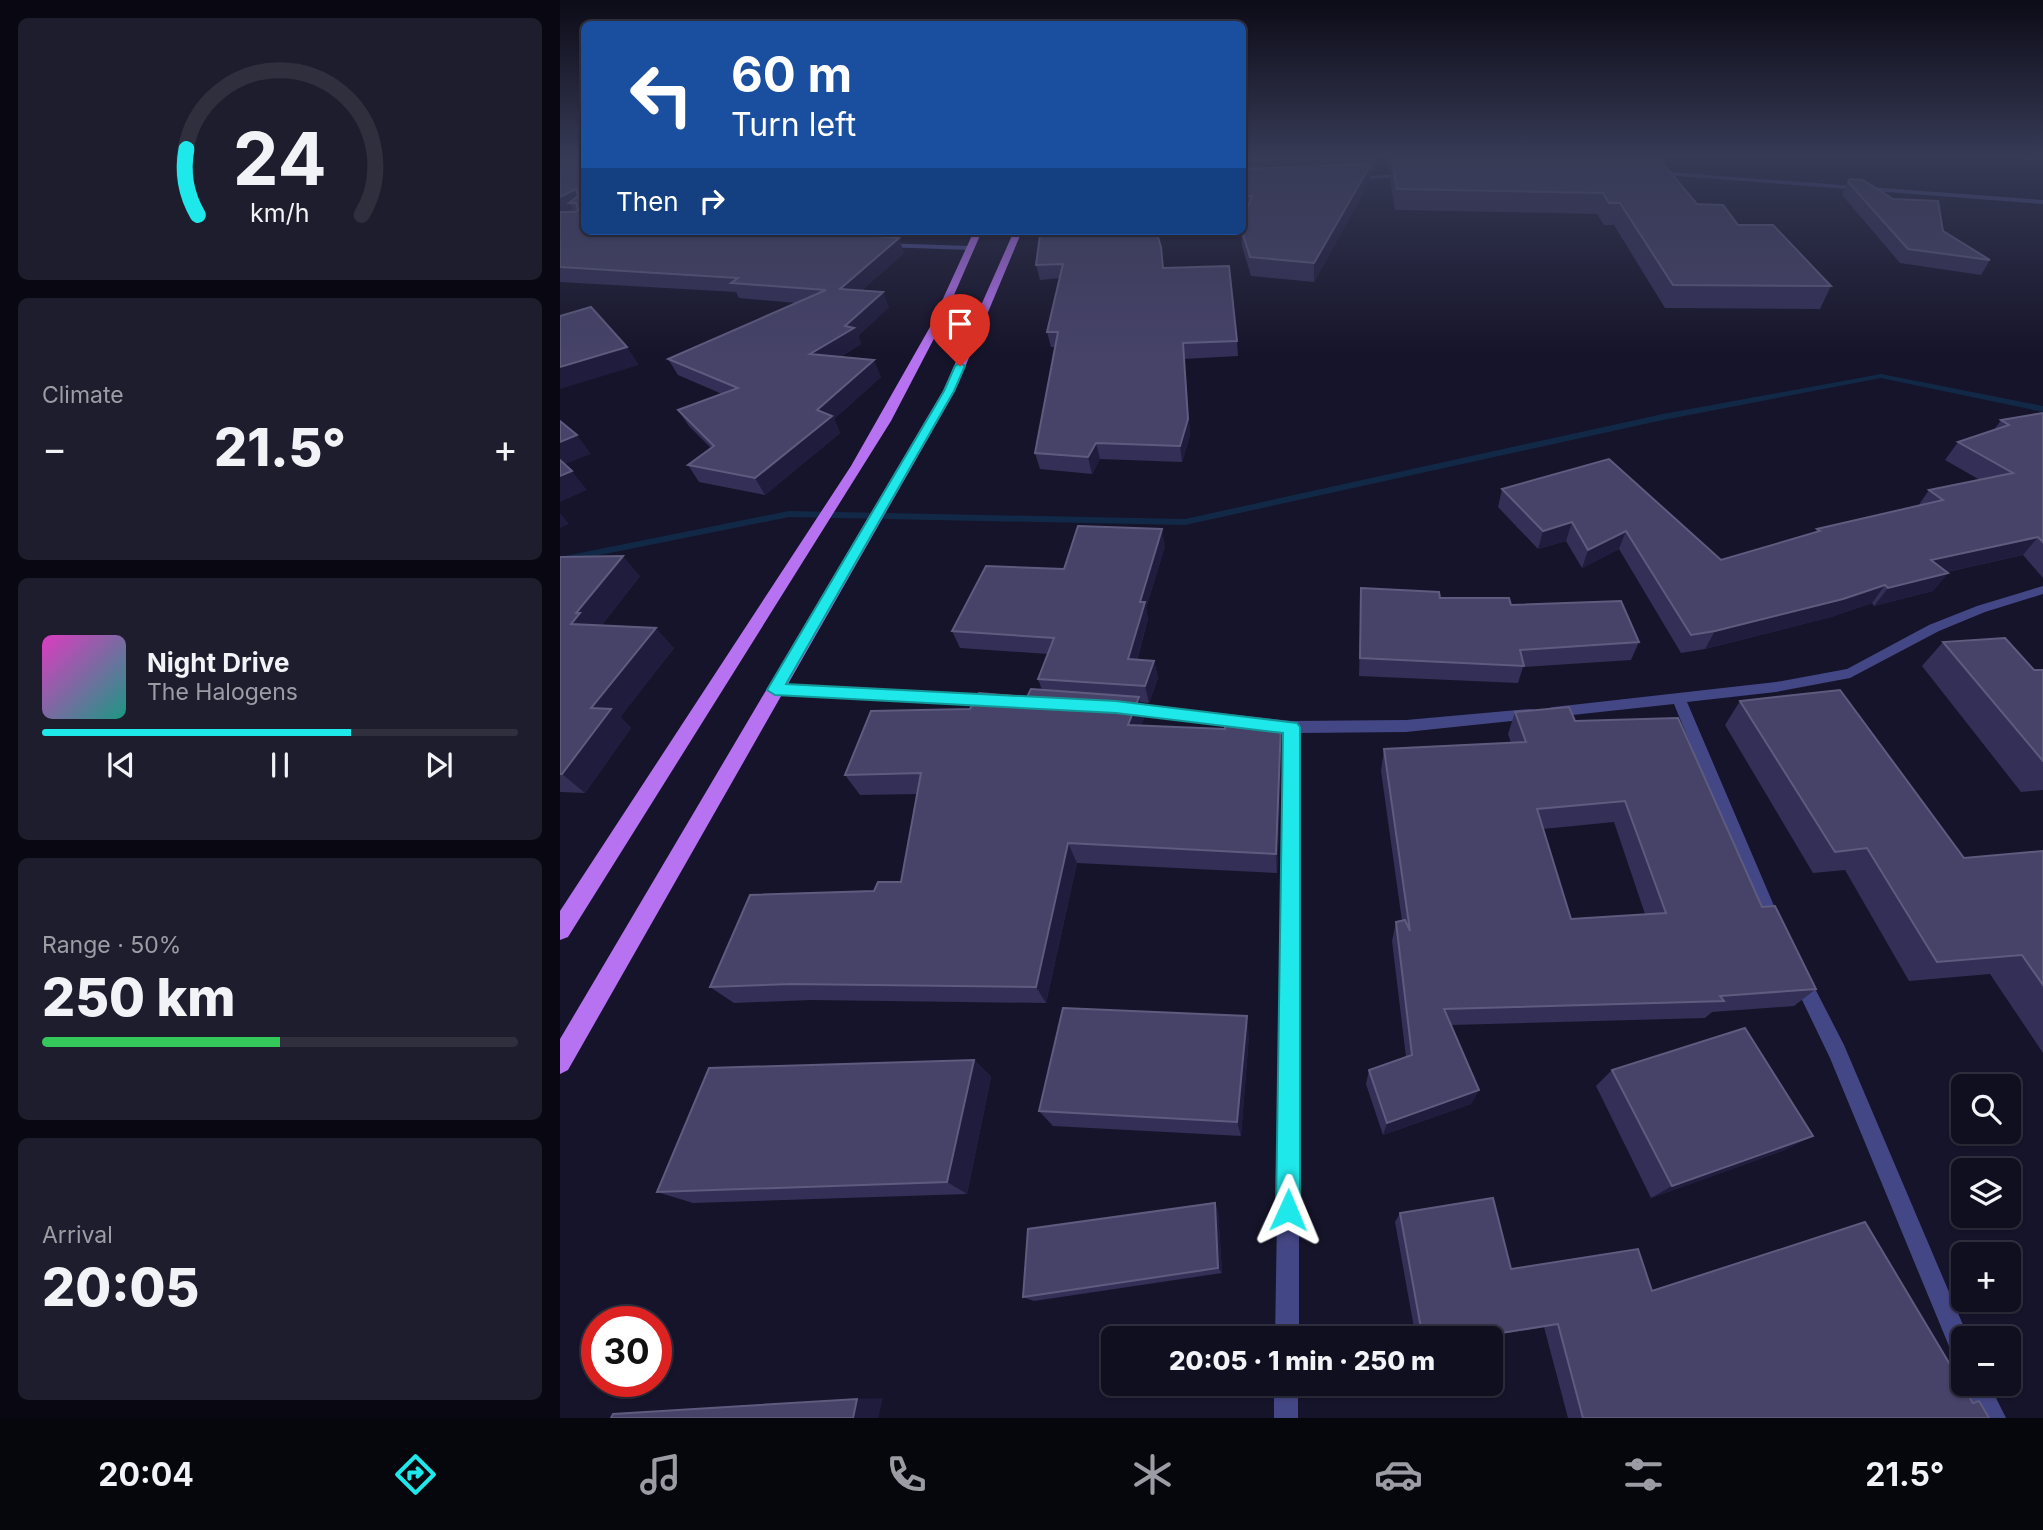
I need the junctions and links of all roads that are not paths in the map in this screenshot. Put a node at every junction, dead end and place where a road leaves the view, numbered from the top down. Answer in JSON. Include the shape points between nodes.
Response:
{"nodes":[{"id":1,"x":976,"y":235,"type":"edge"},
{"id":2,"x":1016,"y":235,"type":"edge"},
{"id":3,"x":874,"y":244,"type":"edge"},
{"id":4,"x":971,"y":248,"type":"junction"},
{"id":5,"x":2043,"y":590,"type":"edge"},
{"id":6,"x":775,"y":690,"type":"junction"},
{"id":7,"x":1679,"y":700,"type":"junction"},
{"id":8,"x":1006,"y":702,"type":"edge"},
{"id":9,"x":1116,"y":707,"type":"edge"},
{"id":10,"x":1292,"y":727,"type":"junction"},
{"id":11,"x":560,"y":930,"type":"edge"},
{"id":12,"x":1782,"y":940,"type":"edge"},
{"id":13,"x":1794,"y":965,"type":"edge"},
{"id":14,"x":560,"y":1062,"type":"edge"},
{"id":15,"x":1287,"y":1326,"type":"edge"},
{"id":16,"x":1952,"y":1326,"type":"edge"},
{"id":17,"x":1286,"y":1396,"type":"edge"},
{"id":18,"x":1982,"y":1396,"type":"edge"},
{"id":19,"x":1286,"y":1418,"type":"edge"},
{"id":20,"x":1994,"y":1418,"type":"edge"}],
"edges":[{"from":1,"to":4,"type":"main road"},
{"from":2,"to":6,"type":"main road","via":[[949,391]]},
{"from":3,"to":4,"type":"street"},
{"from":4,"to":11,"type":"main road","via":[[911,372],[853,473]]},
{"from":5,"to":7,"type":"street","via":[[1934,628],[1850,673]]},
{"from":6,"to":8,"type":"street"},
{"from":6,"to":14,"type":"main road"},
{"from":7,"to":10,"type":"street","via":[[1406,726]]},
{"from":7,"to":12,"type":"street"},
{"from":9,"to":10,"type":"street"},
{"from":10,"to":15,"type":"street"},
{"from":13,"to":16,"type":"street","via":[[1837,1052]]},
{"from":17,"to":19,"type":"street"},
{"from":18,"to":20,"type":"street"}]}
